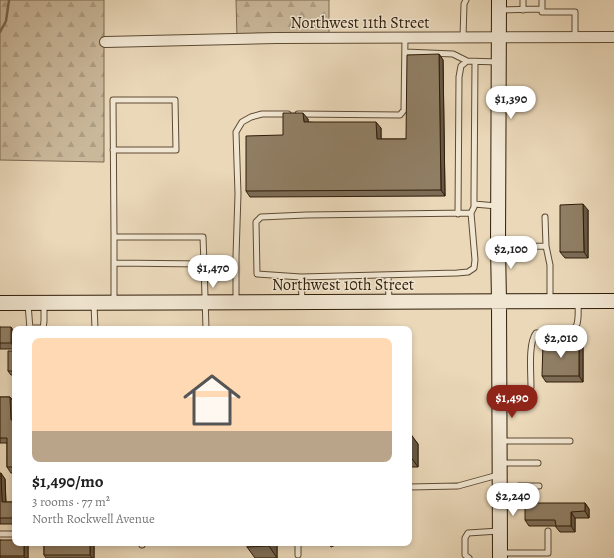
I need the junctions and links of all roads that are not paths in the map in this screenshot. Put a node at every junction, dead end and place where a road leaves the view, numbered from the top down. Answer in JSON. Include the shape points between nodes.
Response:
{"nodes":[{"id":1,"x":466,"y":0,"type":"edge"},
{"id":2,"x":523,"y":0,"type":"edge"},
{"id":3,"x":542,"y":0,"type":"edge"},
{"id":4,"x":499,"y":5,"type":"edge"},
{"id":5,"x":542,"y":9,"type":"junction"},
{"id":6,"x":523,"y":10,"type":"junction"},
{"id":7,"x":405,"y":37,"type":"junction"},
{"id":8,"x":463,"y":37,"type":"junction"},
{"id":9,"x":499,"y":37,"type":"junction"},
{"id":10,"x":575,"y":37,"type":"junction"},
{"id":11,"x":614,"y":37,"type":"edge"},
{"id":12,"x":105,"y":42,"type":"dead end"},
{"id":13,"x":405,"y":52,"type":"junction"},
{"id":14,"x":467,"y":62,"type":"junction"},
{"id":15,"x":475,"y":62,"type":"junction"},
{"id":16,"x":499,"y":62,"type":"junction"},
{"id":17,"x":113,"y":150,"type":"junction"},
{"id":18,"x":474,"y":204,"type":"junction"},
{"id":19,"x":498,"y":206,"type":"junction"},
{"id":20,"x":472,"y":213,"type":"junction"},
{"id":21,"x":458,"y":214,"type":"junction"},
{"id":22,"x":545,"y":217,"type":"dead end"},
{"id":23,"x":114,"y":237,"type":"junction"},
{"id":24,"x":546,"y":246,"type":"junction"},
{"id":25,"x":498,"y":247,"type":"junction"},
{"id":26,"x":114,"y":263,"type":"junction"},
{"id":27,"x":204,"y":264,"type":"junction"},
{"id":28,"x":388,"y":275,"type":"junction"},
{"id":29,"x":301,"y":276,"type":"junction"},
{"id":30,"x":550,"y":300,"type":"junction"},
{"id":31,"x":302,"y":301,"type":"junction"},
{"id":32,"x":389,"y":301,"type":"junction"},
{"id":33,"x":499,"y":301,"type":"junction"},
{"id":34,"x":578,"y":301,"type":"junction"},
{"id":35,"x":614,"y":301,"type":"edge"},
{"id":36,"x":114,"y":302,"type":"junction"},
{"id":37,"x":205,"y":302,"type":"junction"},
{"id":38,"x":236,"y":302,"type":"junction"},
{"id":39,"x":0,"y":303,"type":"edge"},
{"id":40,"x":28,"y":303,"type":"junction"},
{"id":41,"x":44,"y":303,"type":"junction"},
{"id":42,"x":94,"y":303,"type":"junction"},
{"id":43,"x":30,"y":326,"type":"edge"},
{"id":44,"x":43,"y":326,"type":"edge"},
{"id":45,"x":95,"y":326,"type":"edge"},
{"id":46,"x":206,"y":326,"type":"edge"},
{"id":47,"x":499,"y":398,"type":"junction"},
{"id":48,"x":499,"y":441,"type":"junction"},
{"id":49,"x":570,"y":441,"type":"dead end"},
{"id":50,"x":538,"y":464,"type":"dead end"},
{"id":51,"x":499,"y":469,"type":"junction"},
{"id":52,"x":539,"y":486,"type":"dead end"},
{"id":53,"x":412,"y":488,"type":"edge"},
{"id":54,"x":500,"y":491,"type":"junction"},
{"id":55,"x":500,"y":531,"type":"junction"},
{"id":56,"x":548,"y":531,"type":"dead end"},
{"id":57,"x":0,"y":534,"type":"edge"},
{"id":58,"x":12,"y":534,"type":"edge"},
{"id":59,"x":298,"y":546,"type":"edge"},
{"id":60,"x":298,"y":554,"type":"dead end"},
{"id":61,"x":500,"y":556,"type":"edge"},
{"id":62,"x":469,"y":558,"type":"edge"}],
"edges":[{"from":1,"to":8,"type":"lane"},
{"from":2,"to":6,"type":"lane"},
{"from":3,"to":5,"type":"lane"},
{"from":4,"to":6,"type":"lane"},
{"from":4,"to":9,"type":"main road"},
{"from":5,"to":6,"type":"lane"},
{"from":5,"to":10,"type":"lane","via":[[542,12],[575,12]]},
{"from":7,"to":8,"type":"street","name":"Northwest 11th Street"},
{"from":7,"to":12,"type":"street","name":"Northwest 11th Street"},
{"from":7,"to":13,"type":"lane"},
{"from":8,"to":9,"type":"street","name":"Northwest 11th Street"},
{"from":9,"to":10,"type":"street","name":"Northwest 11th Street"},
{"from":9,"to":16,"type":"main road"},
{"from":10,"to":11,"type":"street","name":"Northwest 11th Street"},
{"from":13,"to":14,"type":"lane","via":[[453,54]]},
{"from":13,"to":38,"type":"lane","via":[[404,110],[400,115],[262,114],[242,122],[236,132]]},
{"from":14,"to":15,"type":"lane"},
{"from":14,"to":21,"type":"lane","via":[[461,66],[459,77]]},
{"from":15,"to":16,"type":"lane"},
{"from":15,"to":18,"type":"lane"},
{"from":16,"to":19,"type":"main road"},
{"from":17,"to":17,"type":"lane","via":[[176,150],[175,100],[113,100]]},
{"from":17,"to":23,"type":"lane"},
{"from":18,"to":19,"type":"lane"},
{"from":18,"to":20,"type":"lane"},
{"from":19,"to":25,"type":"main road"},
{"from":20,"to":21,"type":"lane"},
{"from":20,"to":28,"type":"lane","via":[[474,268],[460,273]]},
{"from":21,"to":29,"type":"lane","via":[[261,217],[256,222],[257,274]]},
{"from":22,"to":24,"type":"lane"},
{"from":23,"to":26,"type":"lane"},
{"from":23,"to":27,"type":"lane","via":[[204,237]]},
{"from":24,"to":25,"type":"lane"},
{"from":24,"to":30,"type":"lane","via":[[550,269]]},
{"from":25,"to":33,"type":"main road"},
{"from":26,"to":27,"type":"lane"},
{"from":26,"to":36,"type":"lane"},
{"from":27,"to":37,"type":"lane"},
{"from":28,"to":29,"type":"lane"},
{"from":28,"to":32,"type":"lane"},
{"from":29,"to":31,"type":"lane"},
{"from":30,"to":33,"type":"main road","name":"Northwest 10th Street"},
{"from":30,"to":34,"type":"main road","name":"Northwest 10th Street"},
{"from":31,"to":32,"type":"main road","name":"Northwest 10th Street"},
{"from":31,"to":38,"type":"main road","name":"Northwest 10th Street"},
{"from":32,"to":33,"type":"main road","name":"Northwest 10th Street"},
{"from":33,"to":47,"type":"main road"},
{"from":34,"to":35,"type":"main road","name":"Northwest 10th Street"},
{"from":34,"to":47,"type":"lane","via":[[578,318],[574,329],[536,333],[533,337],[529,391]]},
{"from":36,"to":37,"type":"main road","name":"Northwest 10th Street"},
{"from":36,"to":42,"type":"main road","name":"Northwest 10th Street"},
{"from":37,"to":38,"type":"main road","name":"Northwest 10th Street"},
{"from":37,"to":46,"type":"lane"},
{"from":39,"to":40,"type":"main road","name":"Northwest 10th Street"},
{"from":40,"to":41,"type":"main road","name":"Northwest 10th Street"},
{"from":40,"to":43,"type":"lane"},
{"from":41,"to":42,"type":"main road","name":"Northwest 10th Street"},
{"from":41,"to":44,"type":"lane"},
{"from":42,"to":45,"type":"lane"},
{"from":47,"to":48,"type":"main road"},
{"from":48,"to":49,"type":"lane"},
{"from":48,"to":51,"type":"main road"},
{"from":50,"to":51,"type":"lane"},
{"from":51,"to":53,"type":"lane","via":[[458,486]]},
{"from":51,"to":54,"type":"main road"},
{"from":52,"to":54,"type":"lane","via":[[519,486],[515,490]]},
{"from":54,"to":55,"type":"main road"},
{"from":55,"to":61,"type":"main road"},
{"from":55,"to":62,"type":"lane","via":[[468,534],[465,538],[465,555]]},
{"from":56,"to":61,"type":"lane","via":[[548,553]]},
{"from":57,"to":58,"type":"lane"},
{"from":59,"to":60,"type":"lane"}]}
